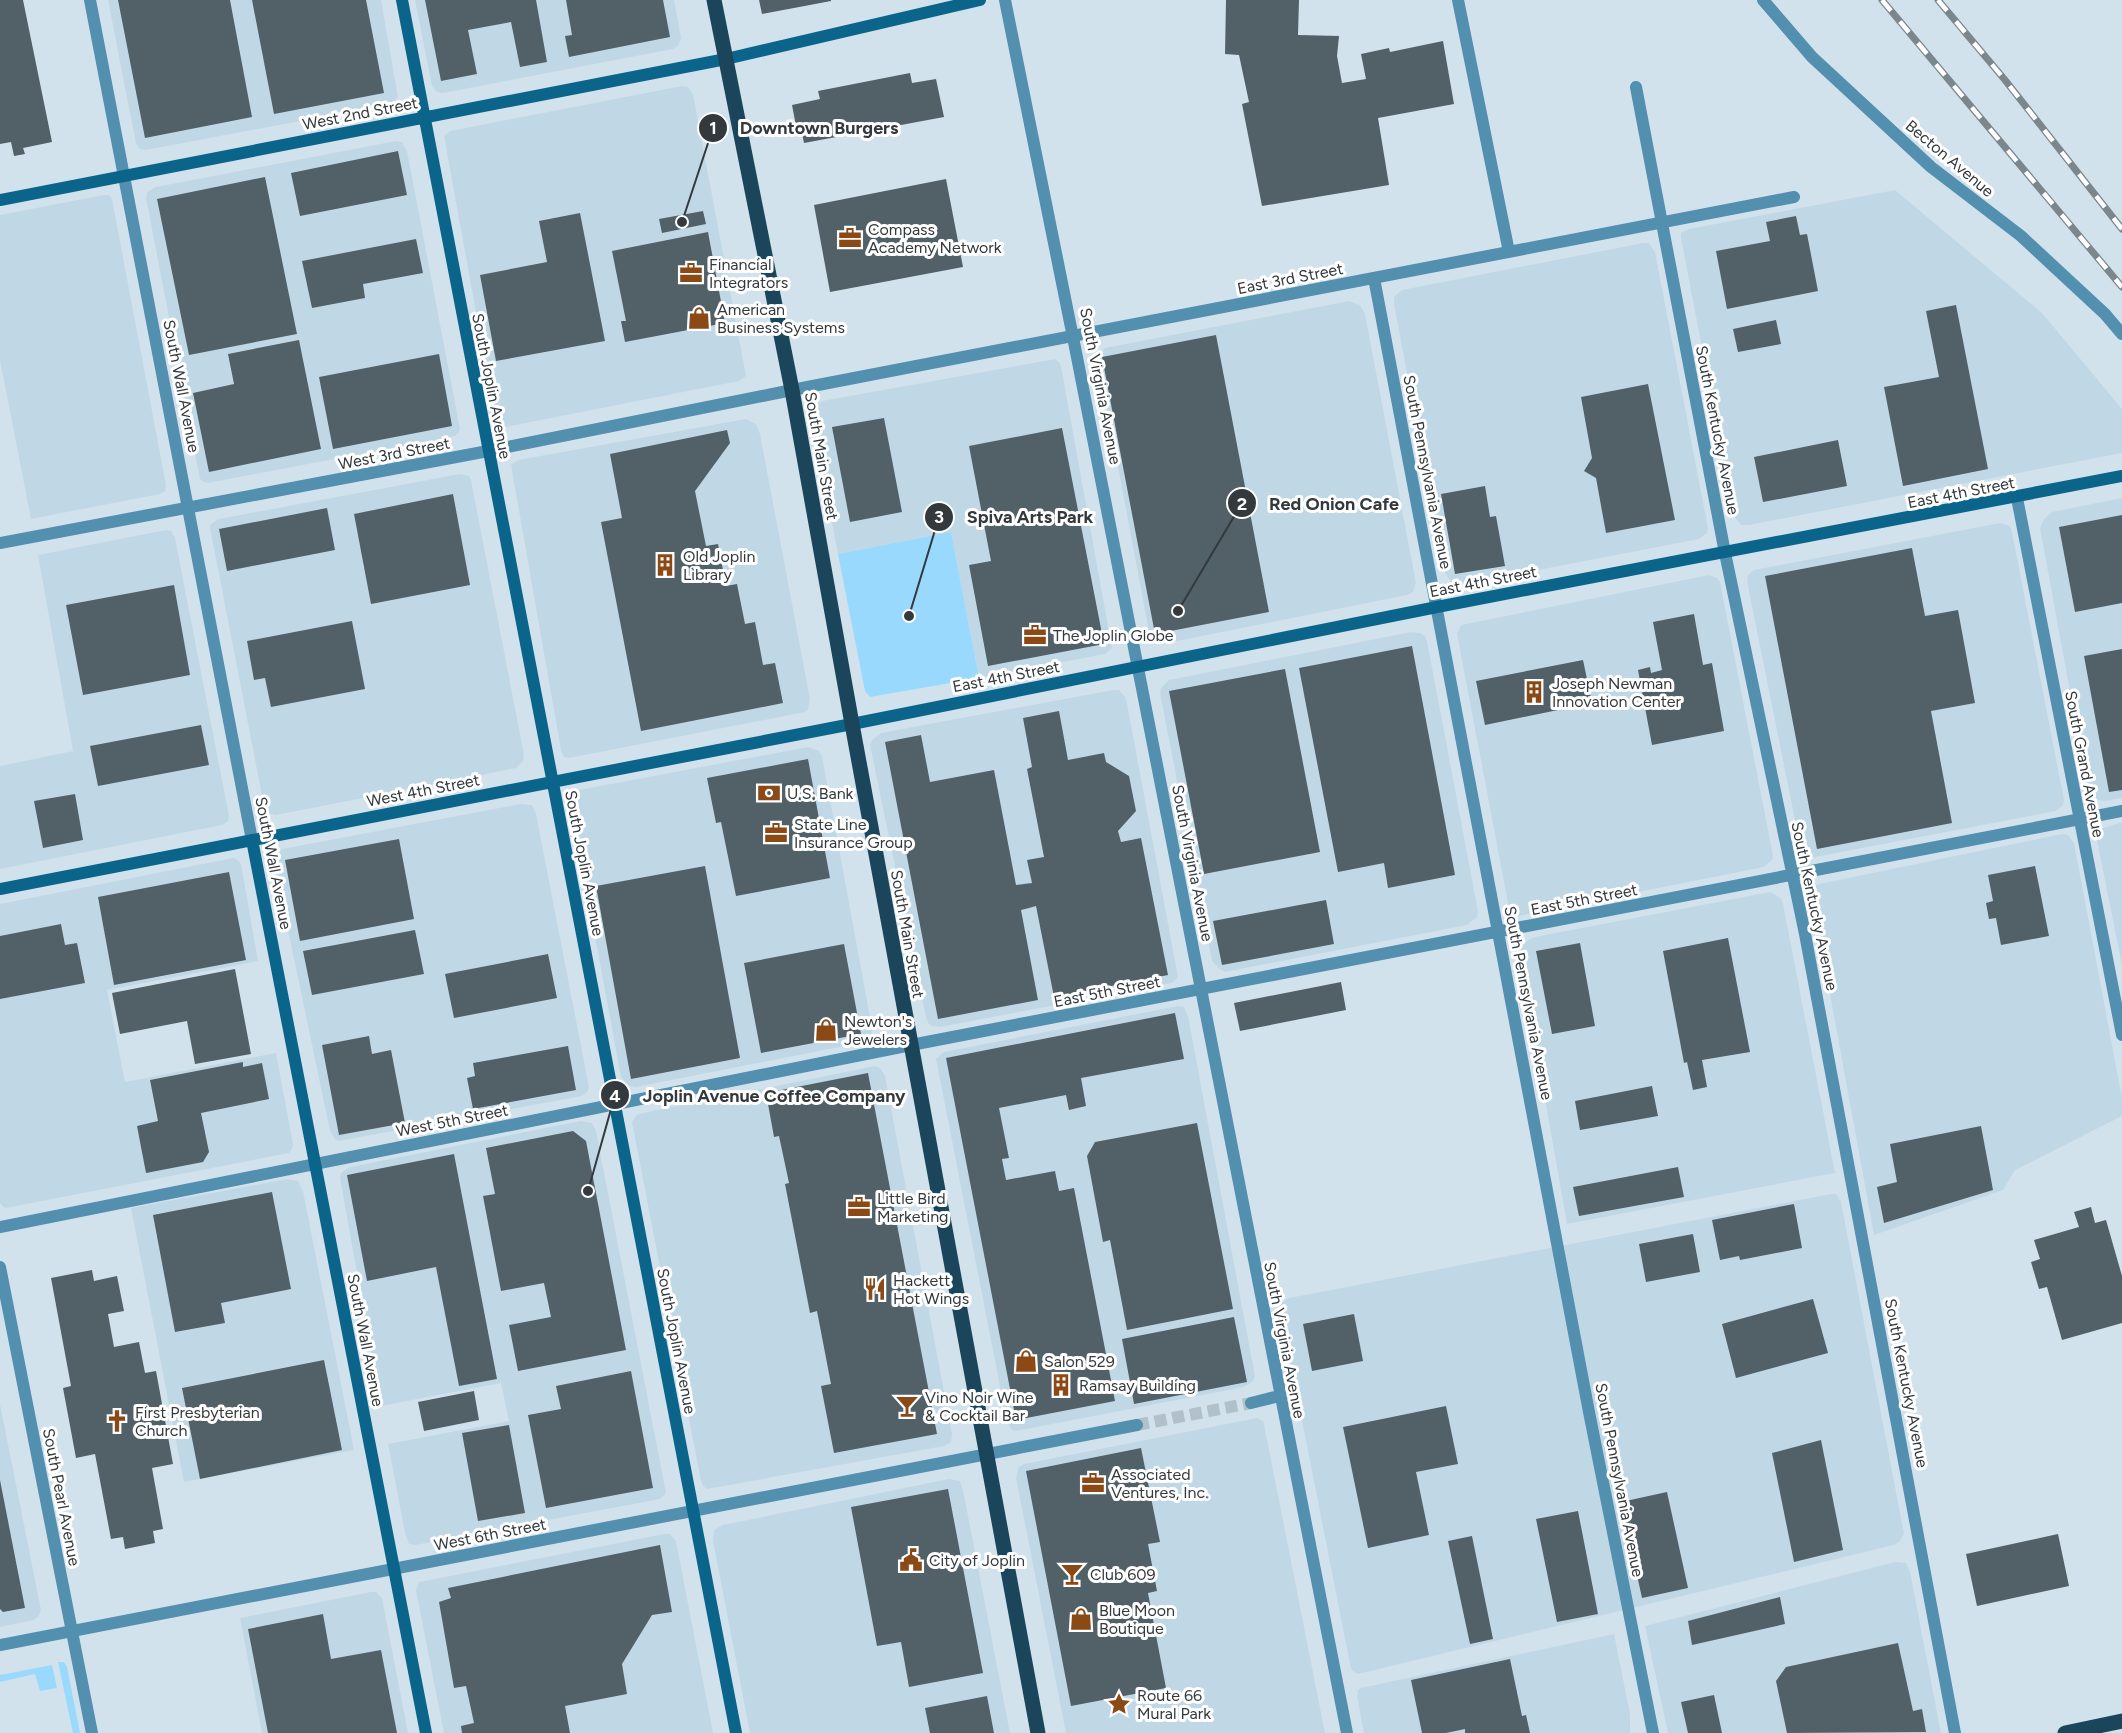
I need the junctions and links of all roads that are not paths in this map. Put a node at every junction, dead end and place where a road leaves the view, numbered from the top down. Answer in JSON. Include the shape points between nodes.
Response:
{"nodes":[{"id":1,"x":90,"y":0,"type":"edge"},
{"id":2,"x":402,"y":0,"type":"edge"},
{"id":3,"x":714,"y":0,"type":"edge"},
{"id":4,"x":980,"y":0,"type":"edge"},
{"id":5,"x":1005,"y":0,"type":"edge"},
{"id":6,"x":1458,"y":0,"type":"edge"},
{"id":7,"x":1762,"y":0,"type":"edge"},
{"id":8,"x":726,"y":59,"type":"junction"},
{"id":9,"x":1636,"y":87,"type":"dead end"},
{"id":10,"x":424,"y":117,"type":"junction"},
{"id":11,"x":124,"y":176,"type":"junction"},
{"id":12,"x":1794,"y":197,"type":"dead end"},
{"id":13,"x":0,"y":200,"type":"edge"},
{"id":14,"x":1661,"y":222,"type":"junction"},
{"id":15,"x":1509,"y":252,"type":"junction"},
{"id":16,"x":1374,"y":278,"type":"junction"},
{"id":17,"x":2122,"y":334,"type":"edge"},
{"id":18,"x":1074,"y":337,"type":"junction"},
{"id":19,"x":792,"y":390,"type":"junction"},
{"id":20,"x":488,"y":452,"type":"junction"},
{"id":21,"x":2122,"y":476,"type":"edge"},
{"id":22,"x":2017,"y":498,"type":"junction"},
{"id":23,"x":189,"y":508,"type":"junction"},
{"id":24,"x":0,"y":543,"type":"edge"},
{"id":25,"x":1725,"y":553,"type":"junction"},
{"id":26,"x":1437,"y":607,"type":"junction"},
{"id":27,"x":1138,"y":667,"type":"junction"},
{"id":28,"x":852,"y":724,"type":"junction"},
{"id":29,"x":552,"y":782,"type":"junction"},
{"id":30,"x":2122,"y":811,"type":"edge"},
{"id":31,"x":2079,"y":819,"type":"junction"},
{"id":32,"x":252,"y":840,"type":"junction"},
{"id":33,"x":1792,"y":875,"type":"junction"},
{"id":34,"x":0,"y":889,"type":"edge"},
{"id":35,"x":1499,"y":932,"type":"junction"},
{"id":36,"x":1200,"y":990,"type":"junction"},
{"id":37,"x":2122,"y":1035,"type":"edge"},
{"id":38,"x":911,"y":1045,"type":"junction"},
{"id":39,"x":614,"y":1104,"type":"junction"},
{"id":40,"x":315,"y":1164,"type":"junction"},
{"id":41,"x":0,"y":1227,"type":"edge"},
{"id":42,"x":0,"y":1267,"type":"edge"},
{"id":43,"x":1279,"y":1396,"type":"junction"},
{"id":44,"x":1251,"y":1403,"type":"tunnel mouth"},
{"id":45,"x":1137,"y":1425,"type":"tunnel mouth"},
{"id":46,"x":986,"y":1454,"type":"junction"},
{"id":47,"x":693,"y":1511,"type":"junction"},
{"id":48,"x":394,"y":1569,"type":"junction"},
{"id":49,"x":72,"y":1631,"type":"junction"},
{"id":50,"x":0,"y":1645,"type":"edge"},
{"id":51,"x":2122,"y":1721,"type":"edge"},
{"id":52,"x":92,"y":1733,"type":"edge"},
{"id":53,"x":426,"y":1733,"type":"edge"},
{"id":54,"x":736,"y":1733,"type":"edge"},
{"id":55,"x":1038,"y":1733,"type":"edge"},
{"id":56,"x":1347,"y":1733,"type":"edge"},
{"id":57,"x":1653,"y":1733,"type":"edge"},
{"id":58,"x":1955,"y":1733,"type":"edge"},
{"id":59,"x":2067,"y":1733,"type":"edge"}],
"edges":[{"from":1,"to":11,"type":"street","name":"South Wall Avenue"},
{"from":2,"to":10,"type":"street","name":"South Joplin Avenue"},
{"from":3,"to":8,"type":"main road","name":"South Main Street"},
{"from":4,"to":8,"type":"street","name":"West 2nd Street"},
{"from":5,"to":18,"type":"street","name":"South Virginia Avenue"},
{"from":6,"to":15,"type":"street"},
{"from":7,"to":17,"type":"street","name":"Becton Avenue","via":[[1812,57],[1930,167],[2021,236]]},
{"from":8,"to":10,"type":"street","name":"West 2nd Street"},
{"from":8,"to":19,"type":"main road","name":"South Main Street"},
{"from":9,"to":14,"type":"street","name":"South Kentucky Avenue"},
{"from":10,"to":11,"type":"street","name":"West 2nd Street"},
{"from":10,"to":20,"type":"street","name":"South Joplin Avenue"},
{"from":11,"to":13,"type":"street","name":"West 2nd Street"},
{"from":11,"to":23,"type":"street","name":"South Wall Avenue"},
{"from":12,"to":14,"type":"street","name":"East 3rd Street"},
{"from":14,"to":15,"type":"street","name":"East 3rd Street"},
{"from":14,"to":25,"type":"street","name":"South Kentucky Avenue"},
{"from":15,"to":16,"type":"street","name":"East 3rd Street"},
{"from":16,"to":18,"type":"street","name":"East 3rd Street"},
{"from":16,"to":26,"type":"street","name":"South Pennsylvania Avenue"},
{"from":18,"to":19,"type":"street","name":"East 3rd Street"},
{"from":18,"to":27,"type":"street","name":"South Virginia Avenue"},
{"from":19,"to":20,"type":"street","name":"West 3rd Street"},
{"from":19,"to":28,"type":"main road","name":"South Main Street"},
{"from":20,"to":23,"type":"street","name":"West 3rd Street"},
{"from":20,"to":29,"type":"street","name":"South Joplin Avenue"},
{"from":21,"to":22,"type":"street","name":"East 4th Street"},
{"from":22,"to":25,"type":"street","name":"East 4th Street"},
{"from":22,"to":31,"type":"street","name":"South Grand Avenue"},
{"from":23,"to":24,"type":"street","name":"West 3rd Street"},
{"from":23,"to":32,"type":"street","name":"South Wall Avenue"},
{"from":25,"to":26,"type":"street","name":"East 4th Street"},
{"from":25,"to":33,"type":"street","name":"South Kentucky Avenue"},
{"from":26,"to":27,"type":"street","name":"East 4th Street"},
{"from":26,"to":35,"type":"street","name":"South Pennsylvania Avenue"},
{"from":27,"to":28,"type":"street","name":"East 4th Street"},
{"from":27,"to":36,"type":"street","name":"South Virginia Avenue"},
{"from":28,"to":29,"type":"street","name":"West 4th Street"},
{"from":28,"to":38,"type":"main road","name":"South Main Street"},
{"from":29,"to":32,"type":"street","name":"West 4th Street"},
{"from":29,"to":39,"type":"street","name":"South Joplin Avenue"},
{"from":30,"to":31,"type":"street","name":"East 5th Street"},
{"from":31,"to":33,"type":"street","name":"East 5th Street"},
{"from":31,"to":37,"type":"street","name":"South Grand Avenue"},
{"from":32,"to":34,"type":"street","name":"West 4th Street"},
{"from":32,"to":40,"type":"street","name":"South Wall Avenue"},
{"from":33,"to":35,"type":"street","name":"East 5th Street"},
{"from":33,"to":58,"type":"street","name":"South Kentucky Avenue"},
{"from":35,"to":36,"type":"street","name":"East 5th Street"},
{"from":35,"to":57,"type":"street","name":"South Pennsylvania Avenue"},
{"from":36,"to":38,"type":"street","name":"East 5th Street"},
{"from":36,"to":43,"type":"street","name":"South Virginia Avenue"},
{"from":38,"to":39,"type":"street","name":"West 5th Street"},
{"from":38,"to":46,"type":"main road","name":"South Main Street"},
{"from":39,"to":40,"type":"street","name":"West 5th Street"},
{"from":39,"to":47,"type":"street","name":"South Joplin Avenue"},
{"from":40,"to":41,"type":"street","name":"West 5th Street"},
{"from":40,"to":48,"type":"street","name":"South Wall Avenue"},
{"from":42,"to":49,"type":"street","name":"South Pearl Avenue"},
{"from":43,"to":44,"type":"street"},
{"from":43,"to":56,"type":"street","name":"South Virginia Avenue"},
{"from":45,"to":46,"type":"street","name":"West 6th Street"},
{"from":46,"to":47,"type":"street","name":"West 6th Street"},
{"from":46,"to":55,"type":"main road","name":"South Main Street"},
{"from":47,"to":48,"type":"street","name":"West 6th Street"},
{"from":47,"to":54,"type":"street","name":"South Joplin Avenue"},
{"from":48,"to":49,"type":"street","name":"West 6th Street"},
{"from":48,"to":53,"type":"street","name":"South Wall Avenue"},
{"from":49,"to":50,"type":"street","name":"West 6th Street"},
{"from":49,"to":52,"type":"street","name":"South Pearl Avenue"},
{"from":51,"to":59,"type":"main road"}]}
